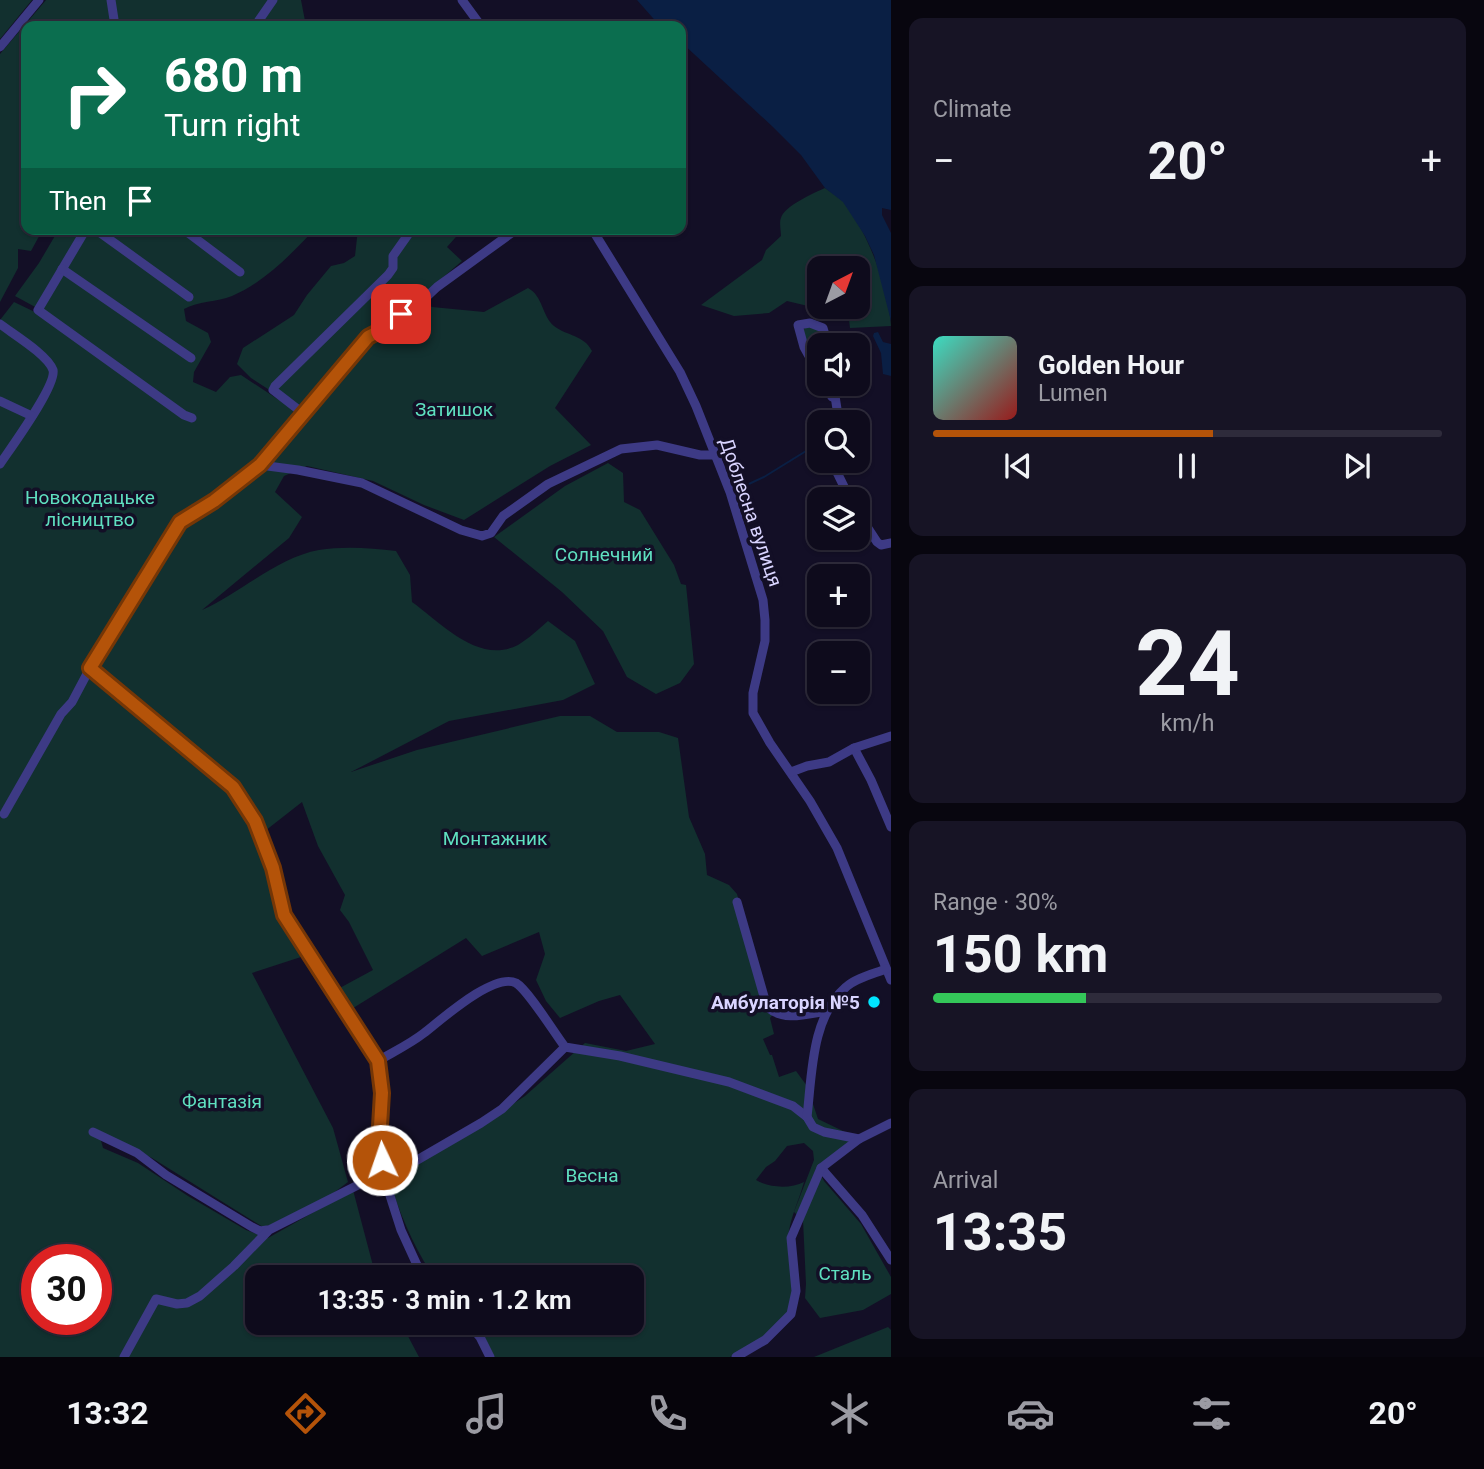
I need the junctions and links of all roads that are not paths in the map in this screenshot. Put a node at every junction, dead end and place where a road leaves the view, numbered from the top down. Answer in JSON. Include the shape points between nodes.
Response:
{"nodes":[{"id":1,"x":39,"y":0,"type":"edge"},
{"id":2,"x":111,"y":0,"type":"edge"},
{"id":3,"x":273,"y":0,"type":"edge"},
{"id":4,"x":463,"y":0,"type":"edge"},
{"id":5,"x":22,"y":21,"type":"edge"},
{"id":6,"x":114,"y":21,"type":"edge"},
{"id":7,"x":258,"y":21,"type":"edge"},
{"id":8,"x":478,"y":21,"type":"edge"},
{"id":9,"x":21,"y":22,"type":"edge"},
{"id":10,"x":0,"y":47,"type":"edge"},
{"id":11,"x":82,"y":235,"type":"edge"},
{"id":12,"x":103,"y":235,"type":"edge"},
{"id":13,"x":191,"y":235,"type":"edge"},
{"id":14,"x":408,"y":235,"type":"edge"},
{"id":15,"x":509,"y":235,"type":"edge"},
{"id":16,"x":596,"y":235,"type":"edge"},
{"id":17,"x":62,"y":269,"type":"junction"},
{"id":18,"x":240,"y":272,"type":"dead end"},
{"id":19,"x":189,"y":297,"type":"dead end"},
{"id":20,"x":0,"y":324,"type":"edge"},
{"id":21,"x":824,"y":333,"type":"edge"},
{"id":22,"x":807,"y":352,"type":"edge"},
{"id":23,"x":191,"y":358,"type":"dead end"},
{"id":24,"x":832,"y":396,"type":"edge"},
{"id":25,"x":834,"y":396,"type":"edge"},
{"id":26,"x":0,"y":401,"type":"edge"},
{"id":27,"x":835,"y":401,"type":"junction"},
{"id":28,"x":837,"y":410,"type":"edge"},
{"id":29,"x":304,"y":414,"type":"junction"},
{"id":30,"x":32,"y":416,"type":"junction"},
{"id":31,"x":192,"y":418,"type":"dead end"},
{"id":32,"x":715,"y":455,"type":"junction"},
{"id":33,"x":0,"y":464,"type":"edge"},
{"id":34,"x":260,"y":465,"type":"junction"},
{"id":35,"x":870,"y":531,"type":"edge"},
{"id":36,"x":891,"y":542,"type":"edge"},
{"id":37,"x":90,"y":668,"type":"junction"},
{"id":38,"x":891,"y":736,"type":"edge"},
{"id":39,"x":854,"y":748,"type":"junction"},
{"id":40,"x":791,"y":772,"type":"junction"},
{"id":41,"x":4,"y":814,"type":"dead end"},
{"id":42,"x":891,"y":827,"type":"edge"},
{"id":43,"x":737,"y":902,"type":"dead end"},
{"id":44,"x":886,"y":969,"type":"junction"},
{"id":45,"x":891,"y":980,"type":"edge"},
{"id":46,"x":827,"y":1012,"type":"junction"},
{"id":47,"x":565,"y":1047,"type":"junction"},
{"id":48,"x":378,"y":1061,"type":"junction"},
{"id":49,"x":807,"y":1117,"type":"junction"},
{"id":50,"x":891,"y":1123,"type":"edge"},
{"id":51,"x":93,"y":1132,"type":"dead end"},
{"id":52,"x":859,"y":1139,"type":"junction"},
{"id":53,"x":821,"y":1168,"type":"junction"},
{"id":54,"x":384,"y":1177,"type":"junction"},
{"id":55,"x":269,"y":1230,"type":"junction"},
{"id":56,"x":891,"y":1260,"type":"edge"},
{"id":57,"x":417,"y":1265,"type":"edge"},
{"id":58,"x":478,"y":1335,"type":"edge"},
{"id":59,"x":124,"y":1357,"type":"edge"},
{"id":60,"x":491,"y":1357,"type":"edge"},
{"id":61,"x":736,"y":1357,"type":"edge"}],
"edges":[{"from":1,"to":5,"type":"street"},
{"from":2,"to":6,"type":"street"},
{"from":3,"to":7,"type":"street"},
{"from":4,"to":8,"type":"street"},
{"from":9,"to":10,"type":"street"},
{"from":11,"to":17,"type":"street"},
{"from":12,"to":19,"type":"street"},
{"from":13,"to":18,"type":"street"},
{"from":14,"to":29,"type":"street","via":[[393,256],[388,275],[275,386],[273,390]]},
{"from":15,"to":29,"type":"street","via":[[368,337]]},
{"from":16,"to":32,"type":"street","name":"Доблесна вулиця","via":[[680,372]]},
{"from":17,"to":23,"type":"street"},
{"from":17,"to":31,"type":"street","via":[[38,310]]},
{"from":20,"to":30,"type":"street","via":[[52,369],[53,379]]},
{"from":21,"to":22,"type":"street","via":[[810,323],[798,325]]},
{"from":24,"to":27,"type":"street"},
{"from":25,"to":27,"type":"street"},
{"from":26,"to":30,"type":"street"},
{"from":27,"to":28,"type":"street"},
{"from":29,"to":34,"type":"street"},
{"from":30,"to":33,"type":"street"},
{"from":32,"to":34,"type":"street","via":[[657,445],[621,449],[548,484],[482,536],[362,483]]},
{"from":32,"to":40,"type":"street","name":"Доблесна вулиця","via":[[763,600],[765,640],[753,713]]},
{"from":34,"to":37,"type":"street","via":[[180,522]]},
{"from":35,"to":36,"type":"street","via":[[881,545]]},
{"from":37,"to":41,"type":"street"},
{"from":37,"to":48,"type":"street","via":[[233,787],[255,821],[284,915]]},
{"from":38,"to":39,"type":"street"},
{"from":39,"to":40,"type":"street","via":[[829,762]]},
{"from":39,"to":42,"type":"street"},
{"from":40,"to":44,"type":"street","name":"Доблесна вулиця","via":[[836,848]]},
{"from":43,"to":46,"type":"street","via":[[767,1007],[794,1016]]},
{"from":44,"to":45,"type":"street","name":"Доблесна вулиця"},
{"from":44,"to":46,"type":"street","via":[[847,986]]},
{"from":46,"to":49,"type":"street","via":[[816,1045]]},
{"from":47,"to":48,"type":"street","via":[[527,994],[516,983],[502,982],[453,1009]]},
{"from":47,"to":49,"type":"street","via":[[720,1079],[793,1106]]},
{"from":47,"to":54,"type":"street","via":[[502,1109]]},
{"from":48,"to":54,"type":"street"},
{"from":49,"to":52,"type":"street","via":[[813,1127],[824,1132]]},
{"from":50,"to":52,"type":"street"},
{"from":51,"to":55,"type":"street","via":[[137,1153],[252,1227]]},
{"from":52,"to":53,"type":"street"},
{"from":53,"to":56,"type":"street","via":[[862,1215]]},
{"from":53,"to":61,"type":"street","via":[[791,1237],[796,1291],[791,1314],[765,1340]]},
{"from":54,"to":55,"type":"street","via":[[358,1185]]},
{"from":54,"to":57,"type":"street"},
{"from":55,"to":59,"type":"street","via":[[200,1296],[177,1304],[156,1299]]},
{"from":58,"to":60,"type":"street"}]}
